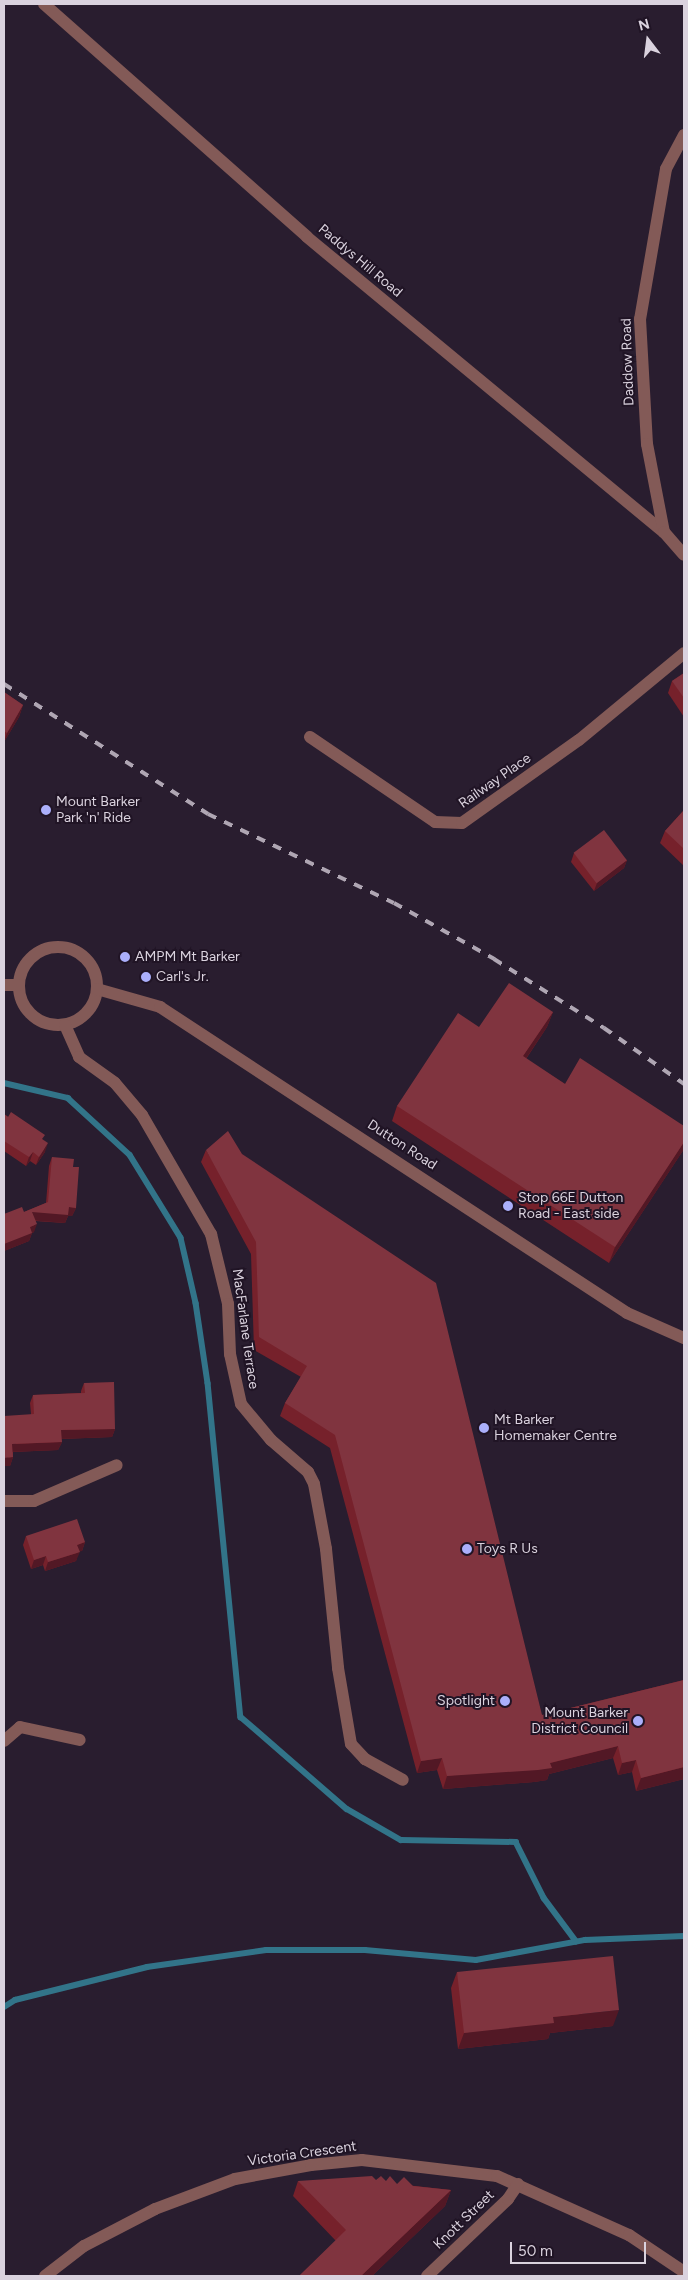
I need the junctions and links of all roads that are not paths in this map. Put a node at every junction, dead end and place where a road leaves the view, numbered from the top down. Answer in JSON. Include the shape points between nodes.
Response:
{"nodes":[{"id":1,"x":44,"y":4,"type":"edge"},
{"id":2,"x":684,"y":135,"type":"edge"},
{"id":3,"x":664,"y":532,"type":"junction"},
{"id":4,"x":684,"y":555,"type":"edge"},
{"id":5,"x":684,"y":653,"type":"edge"},
{"id":6,"x":310,"y":736,"type":"dead end"},
{"id":7,"x":4,"y":985,"type":"edge"},
{"id":8,"x":19,"y":986,"type":"junction"},
{"id":9,"x":97,"y":989,"type":"junction"},
{"id":10,"x":65,"y":1024,"type":"junction"},
{"id":11,"x":684,"y":1338,"type":"edge"},
{"id":12,"x":117,"y":1465,"type":"dead end"},
{"id":13,"x":4,"y":1501,"type":"edge"},
{"id":14,"x":80,"y":1740,"type":"dead end"},
{"id":15,"x":4,"y":1742,"type":"edge"},
{"id":16,"x":403,"y":1780,"type":"dead end"},
{"id":17,"x":518,"y":2184,"type":"junction"},
{"id":18,"x":684,"y":2272,"type":"edge"},
{"id":19,"x":45,"y":2276,"type":"edge"},
{"id":20,"x":427,"y":2276,"type":"edge"}],
"edges":[{"from":1,"to":3,"type":"street","name":"Paddys Hill Road","via":[[307,237]]},
{"from":2,"to":3,"type":"street","name":"Daddow Road","via":[[666,169],[640,319],[647,444]]},
{"from":3,"to":4,"type":"street"},
{"from":5,"to":6,"type":"street","name":"Railway Place","via":[[579,740],[462,823],[435,822]]},
{"from":7,"to":8,"type":"street"},
{"from":8,"to":9,"type":"street","via":[[29,960],[44,950],[63,948],[80,954],[89,962],[95,972]]},
{"from":8,"to":10,"type":"street","via":[[23,1002],[33,1016],[54,1025]]},
{"from":9,"to":10,"type":"street","via":[[90,1010],[79,1020]]},
{"from":9,"to":11,"type":"street","name":"Dutton Road","via":[[160,1007],[627,1314]]},
{"from":10,"to":16,"type":"street","name":"MacFarlane Terrace","via":[[79,1057],[115,1082],[142,1115],[211,1234],[228,1304],[230,1354],[241,1404],[271,1440],[308,1472],[314,1484],[326,1549],[338,1668],[351,1744],[365,1759]]},
{"from":12,"to":13,"type":"street","via":[[34,1501]]},
{"from":14,"to":15,"type":"street","via":[[20,1727]]},
{"from":17,"to":18,"type":"street","name":"Victoria Crescent","via":[[629,2235]]},
{"from":17,"to":19,"type":"street","name":"Victoria Crescent","via":[[497,2176],[440,2167],[362,2160],[254,2176],[155,2209],[84,2246]]},
{"from":17,"to":20,"type":"street","name":"Knott Street","via":[[508,2199]]}]}
